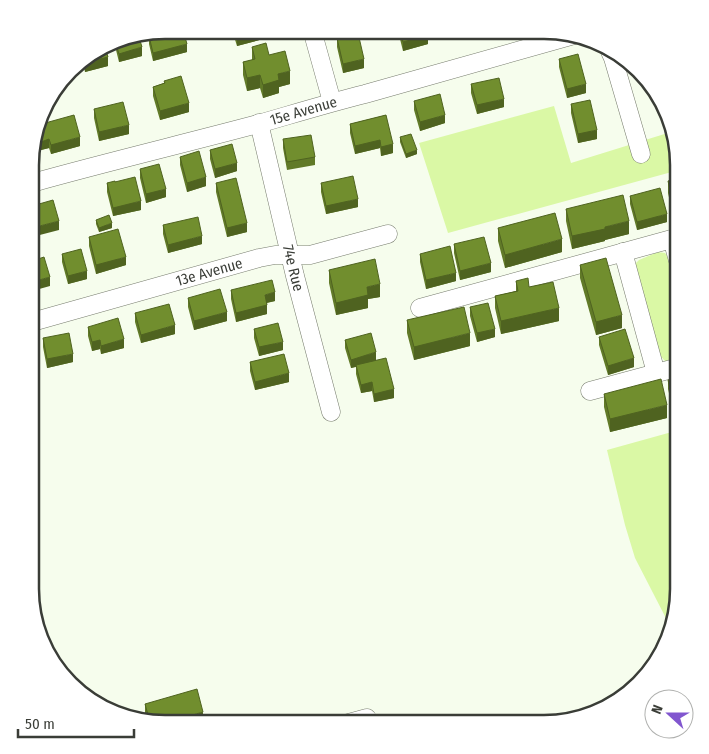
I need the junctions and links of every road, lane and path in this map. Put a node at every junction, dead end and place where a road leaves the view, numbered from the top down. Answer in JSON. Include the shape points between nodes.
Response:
{"nodes":[{"id":1,"x":314,"y":39,"type":"edge"},
{"id":2,"x":557,"y":40,"type":"edge"},
{"id":3,"x":614,"y":60,"type":"edge"},
{"id":4,"x":332,"y":102,"type":"junction"},
{"id":5,"x":259,"y":123,"type":"junction"},
{"id":6,"x":641,"y":154,"type":"dead end"},
{"id":7,"x":39,"y":181,"type":"edge"},
{"id":8,"x":388,"y":234,"type":"dead end"},
{"id":9,"x":670,"y":239,"type":"edge"},
{"id":10,"x":623,"y":252,"type":"junction"},
{"id":11,"x":290,"y":255,"type":"junction"},
{"id":12,"x":420,"y":308,"type":"dead end"},
{"id":13,"x":39,"y":320,"type":"edge"},
{"id":14,"x":670,"y":369,"type":"edge"},
{"id":15,"x":656,"y":373,"type":"junction"},
{"id":16,"x":590,"y":391,"type":"dead end"},
{"id":17,"x":332,"y":412,"type":"dead end"}],
"edges":[{"from":1,"to":4,"type":"street"},
{"from":2,"to":4,"type":"street","name":"15e Avenue"},
{"from":3,"to":6,"type":"street"},
{"from":4,"to":5,"type":"street","name":"15e Avenue"},
{"from":5,"to":7,"type":"street","name":"15e Avenue"},
{"from":5,"to":11,"type":"street","name":"74e Rue"},
{"from":8,"to":11,"type":"street","name":"13e Avenue","via":[[310,255]]},
{"from":9,"to":10,"type":"street"},
{"from":10,"to":12,"type":"street"},
{"from":10,"to":15,"type":"street"},
{"from":11,"to":13,"type":"street","name":"13e Avenue","via":[[259,258]]},
{"from":11,"to":17,"type":"street","name":"74e Rue"},
{"from":14,"to":15,"type":"street"},
{"from":15,"to":16,"type":"street"}]}
